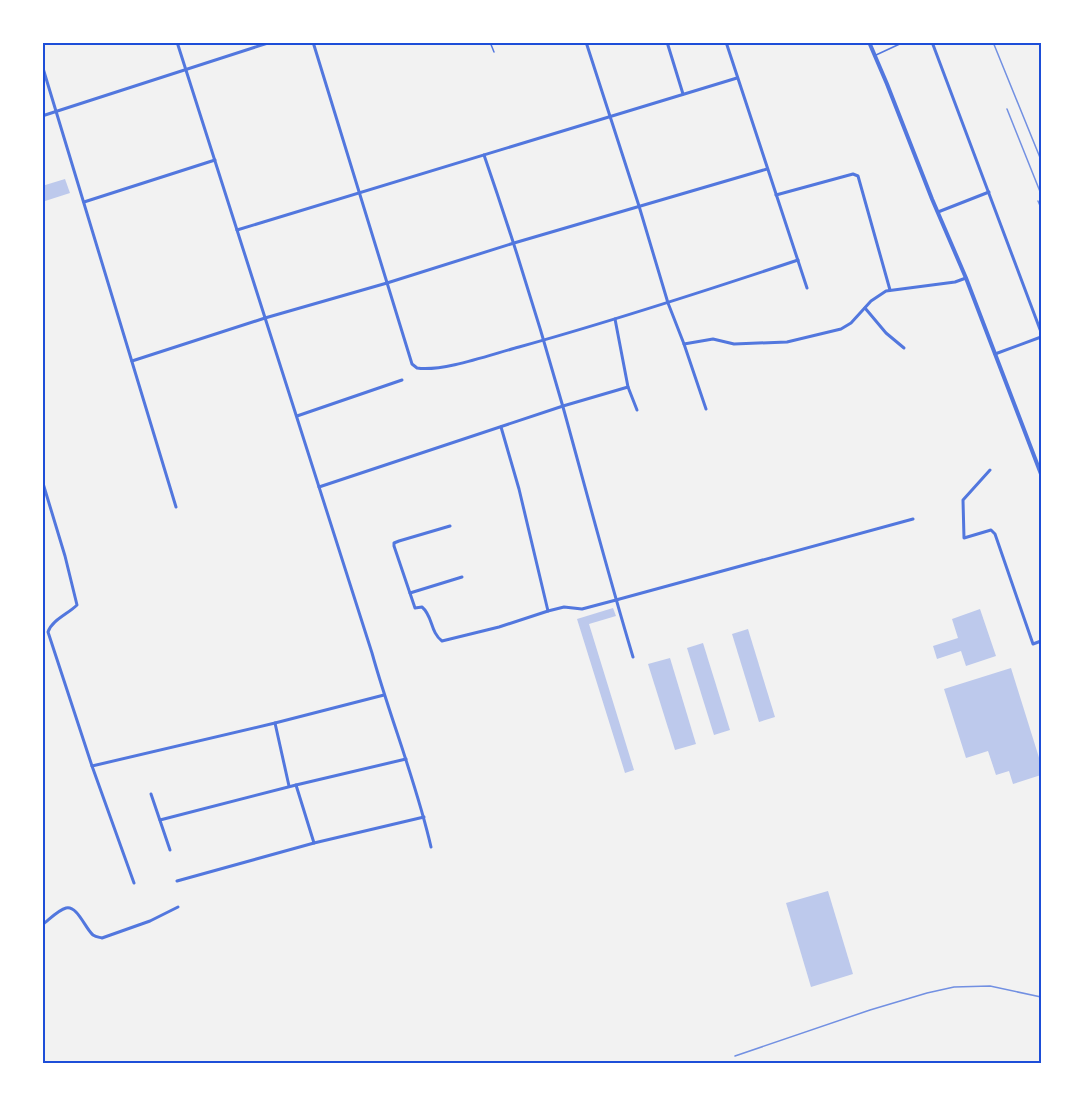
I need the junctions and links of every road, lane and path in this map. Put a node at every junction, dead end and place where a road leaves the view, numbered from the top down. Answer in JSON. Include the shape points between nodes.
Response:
{"nodes":[{"id":1,"x":177,"y":42,"type":"edge"},
{"id":2,"x":271,"y":42,"type":"edge"},
{"id":3,"x":313,"y":42,"type":"edge"},
{"id":4,"x":490,"y":42,"type":"edge"},
{"id":5,"x":586,"y":42,"type":"edge"},
{"id":6,"x":667,"y":42,"type":"edge"},
{"id":7,"x":726,"y":42,"type":"edge"},
{"id":8,"x":869,"y":42,"type":"edge"},
{"id":9,"x":904,"y":42,"type":"edge"},
{"id":10,"x":932,"y":42,"type":"edge"},
{"id":11,"x":494,"y":52,"type":"dead end"},
{"id":12,"x":875,"y":55,"type":"junction"},
{"id":13,"x":42,"y":65,"type":"edge"},
{"id":14,"x":186,"y":70,"type":"junction"},
{"id":15,"x":737,"y":78,"type":"junction"},
{"id":16,"x":683,"y":94,"type":"junction"},
{"id":17,"x":56,"y":111,"type":"junction"},
{"id":18,"x":42,"y":116,"type":"edge"},
{"id":19,"x":610,"y":116,"type":"junction"},
{"id":20,"x":484,"y":155,"type":"junction"},
{"id":21,"x":214,"y":160,"type":"junction"},
{"id":22,"x":767,"y":169,"type":"junction"},
{"id":23,"x":360,"y":192,"type":"junction"},
{"id":24,"x":989,"y":192,"type":"junction"},
{"id":25,"x":776,"y":195,"type":"junction"},
{"id":26,"x":84,"y":202,"type":"junction"},
{"id":27,"x":639,"y":206,"type":"junction"},
{"id":28,"x":938,"y":212,"type":"junction"},
{"id":29,"x":237,"y":230,"type":"junction"},
{"id":30,"x":514,"y":243,"type":"junction"},
{"id":31,"x":798,"y":260,"type":"junction"},
{"id":32,"x":966,"y":278,"type":"junction"},
{"id":33,"x":387,"y":284,"type":"junction"},
{"id":34,"x":807,"y":288,"type":"dead end"},
{"id":35,"x":890,"y":290,"type":"junction"},
{"id":36,"x":668,"y":303,"type":"junction"},
{"id":37,"x":865,"y":308,"type":"junction"},
{"id":38,"x":265,"y":318,"type":"junction"},
{"id":39,"x":615,"y":319,"type":"junction"},
{"id":40,"x":1041,"y":334,"type":"edge"},
{"id":41,"x":543,"y":340,"type":"junction"},
{"id":42,"x":684,"y":344,"type":"junction"},
{"id":43,"x":904,"y":348,"type":"dead end"},
{"id":44,"x":995,"y":354,"type":"junction"},
{"id":45,"x":132,"y":362,"type":"junction"},
{"id":46,"x":402,"y":380,"type":"dead end"},
{"id":47,"x":628,"y":387,"type":"junction"},
{"id":48,"x":563,"y":406,"type":"junction"},
{"id":49,"x":706,"y":409,"type":"dead end"},
{"id":50,"x":637,"y":410,"type":"dead end"},
{"id":51,"x":297,"y":416,"type":"junction"},
{"id":52,"x":501,"y":427,"type":"junction"},
{"id":53,"x":990,"y":470,"type":"dead end"},
{"id":54,"x":1041,"y":474,"type":"edge"},
{"id":55,"x":42,"y":480,"type":"edge"},
{"id":56,"x":319,"y":487,"type":"junction"},
{"id":57,"x":176,"y":507,"type":"dead end"},
{"id":58,"x":913,"y":519,"type":"dead end"},
{"id":59,"x":450,"y":526,"type":"dead end"},
{"id":60,"x":462,"y":576,"type":"dead end"},
{"id":61,"x":410,"y":593,"type":"junction"},
{"id":62,"x":616,"y":600,"type":"junction"},
{"id":63,"x":548,"y":610,"type":"junction"},
{"id":64,"x":1041,"y":641,"type":"edge"},
{"id":65,"x":633,"y":657,"type":"dead end"},
{"id":66,"x":384,"y":695,"type":"junction"},
{"id":67,"x":275,"y":723,"type":"junction"},
{"id":68,"x":406,"y":759,"type":"junction"},
{"id":69,"x":92,"y":766,"type":"junction"},
{"id":70,"x":296,"y":785,"type":"junction"},
{"id":71,"x":290,"y":787,"type":"junction"},
{"id":72,"x":151,"y":794,"type":"dead end"},
{"id":73,"x":424,"y":816,"type":"junction"},
{"id":74,"x":160,"y":820,"type":"junction"},
{"id":75,"x":314,"y":843,"type":"junction"},
{"id":76,"x":431,"y":847,"type":"dead end"},
{"id":77,"x":170,"y":850,"type":"dead end"},
{"id":78,"x":177,"y":881,"type":"dead end"},
{"id":79,"x":135,"y":883,"type":"dead end"},
{"id":80,"x":178,"y":907,"type":"dead end"},
{"id":81,"x":42,"y":925,"type":"edge"}],
"edges":[{"from":1,"to":14,"type":"street"},
{"from":2,"to":14,"type":"street"},
{"from":3,"to":23,"type":"street"},
{"from":4,"to":11,"type":"lane"},
{"from":5,"to":19,"type":"street"},
{"from":6,"to":16,"type":"street"},
{"from":7,"to":15,"type":"street"},
{"from":8,"to":12,"type":"street"},
{"from":9,"to":12,"type":"lane"},
{"from":10,"to":24,"type":"street"},
{"from":12,"to":28,"type":"street"},
{"from":13,"to":17,"type":"street"},
{"from":14,"to":17,"type":"street"},
{"from":14,"to":21,"type":"street"},
{"from":15,"to":16,"type":"street"},
{"from":15,"to":22,"type":"street"},
{"from":16,"to":19,"type":"street"},
{"from":17,"to":18,"type":"street"},
{"from":17,"to":26,"type":"street"},
{"from":19,"to":20,"type":"street"},
{"from":19,"to":27,"type":"street"},
{"from":20,"to":23,"type":"street"},
{"from":20,"to":30,"type":"street"},
{"from":21,"to":26,"type":"street"},
{"from":21,"to":29,"type":"street"},
{"from":22,"to":25,"type":"street"},
{"from":22,"to":27,"type":"street"},
{"from":23,"to":29,"type":"street"},
{"from":23,"to":33,"type":"street"},
{"from":24,"to":28,"type":"street"},
{"from":24,"to":40,"type":"street"},
{"from":25,"to":31,"type":"street"},
{"from":25,"to":35,"type":"street","via":[[853,174],[858,176]]},
{"from":26,"to":45,"type":"street"},
{"from":27,"to":30,"type":"street"},
{"from":27,"to":36,"type":"street"},
{"from":28,"to":32,"type":"street"},
{"from":29,"to":38,"type":"street"},
{"from":30,"to":33,"type":"street"},
{"from":30,"to":41,"type":"street"},
{"from":31,"to":34,"type":"street"},
{"from":31,"to":36,"type":"street"},
{"from":32,"to":35,"type":"street"},
{"from":32,"to":44,"type":"street"},
{"from":33,"to":38,"type":"street"},
{"from":33,"to":41,"type":"street","via":[[412,364],[417,368],[455,364]]},
{"from":35,"to":37,"type":"street"},
{"from":36,"to":39,"type":"street"},
{"from":36,"to":42,"type":"street"},
{"from":37,"to":42,"type":"street","via":[[841,329],[787,342],[734,344],[713,339]]},
{"from":37,"to":43,"type":"street"},
{"from":38,"to":45,"type":"street"},
{"from":38,"to":51,"type":"street"},
{"from":39,"to":41,"type":"street"},
{"from":39,"to":47,"type":"street"},
{"from":40,"to":44,"type":"street"},
{"from":41,"to":48,"type":"street"},
{"from":42,"to":49,"type":"street"},
{"from":44,"to":54,"type":"street"},
{"from":45,"to":57,"type":"street"},
{"from":46,"to":51,"type":"street"},
{"from":47,"to":48,"type":"street"},
{"from":47,"to":50,"type":"street"},
{"from":48,"to":52,"type":"street"},
{"from":48,"to":62,"type":"street"},
{"from":51,"to":56,"type":"street"},
{"from":52,"to":56,"type":"street"},
{"from":52,"to":63,"type":"street"},
{"from":53,"to":64,"type":"street","via":[[963,500],[964,538],[991,530],[995,534],[1033,644]]},
{"from":55,"to":69,"type":"street","via":[[77,604],[48,632]]},
{"from":56,"to":66,"type":"street"},
{"from":58,"to":62,"type":"street"},
{"from":59,"to":61,"type":"street","via":[[394,543]]},
{"from":60,"to":61,"type":"street"},
{"from":61,"to":63,"type":"street","via":[[415,608],[422,607],[428,612],[436,636],[442,641]]},
{"from":62,"to":63,"type":"street","via":[[582,609]]},
{"from":62,"to":65,"type":"street"},
{"from":66,"to":67,"type":"street"},
{"from":66,"to":68,"type":"street"},
{"from":67,"to":69,"type":"street"},
{"from":67,"to":71,"type":"street"},
{"from":68,"to":70,"type":"street"},
{"from":68,"to":73,"type":"street"},
{"from":69,"to":79,"type":"street"},
{"from":70,"to":71,"type":"street"},
{"from":70,"to":75,"type":"street"},
{"from":71,"to":74,"type":"street"},
{"from":72,"to":74,"type":"street"},
{"from":73,"to":75,"type":"street"},
{"from":73,"to":76,"type":"street"},
{"from":74,"to":77,"type":"street"},
{"from":75,"to":78,"type":"street"},
{"from":80,"to":81,"type":"street","via":[[102,939],[94,936],[70,907]]}]}
